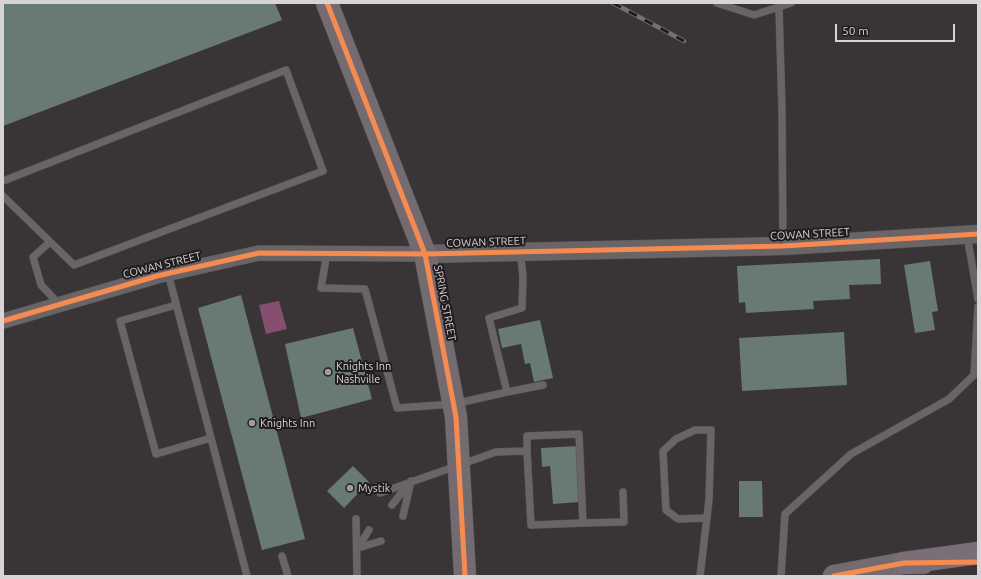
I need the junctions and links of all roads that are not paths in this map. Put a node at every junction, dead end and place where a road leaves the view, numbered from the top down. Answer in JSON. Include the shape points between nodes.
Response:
{"nodes":[{"id":1,"x":328,"y":3,"type":"edge"},
{"id":2,"x":717,"y":3,"type":"edge"},
{"id":3,"x":791,"y":3,"type":"edge"},
{"id":4,"x":779,"y":7,"type":"junction"},
{"id":5,"x":3,"y":181,"type":"edge"},
{"id":6,"x":3,"y":196,"type":"edge"},
{"id":7,"x":972,"y":234,"type":"edge"},
{"id":8,"x":50,"y":242,"type":"junction"},
{"id":9,"x":783,"y":246,"type":"junction"},
{"id":10,"x":520,"y":251,"type":"junction"},
{"id":11,"x":327,"y":253,"type":"junction"},
{"id":12,"x":425,"y":254,"type":"junction"},
{"id":13,"x":168,"y":273,"type":"junction"},
{"id":14,"x":978,"y":299,"type":"edge"},
{"id":15,"x":59,"y":304,"type":"junction"},
{"id":16,"x":176,"y":305,"type":"junction"},
{"id":17,"x":978,"y":307,"type":"edge"},
{"id":18,"x":3,"y":320,"type":"edge"},
{"id":19,"x":543,"y":385,"type":"dead end"},
{"id":20,"x":507,"y":392,"type":"junction"},
{"id":21,"x":454,"y":404,"type":"junction"},
{"id":22,"x":211,"y":438,"type":"junction"},
{"id":23,"x":527,"y":451,"type":"junction"},
{"id":24,"x":459,"y":466,"type":"junction"},
{"id":25,"x":411,"y":481,"type":"junction"},
{"id":26,"x":623,"y":492,"type":"dead end"},
{"id":27,"x":380,"y":493,"type":"dead end"},
{"id":28,"x":392,"y":505,"type":"dead end"},
{"id":29,"x":403,"y":516,"type":"dead end"},
{"id":30,"x":706,"y":518,"type":"junction"},
{"id":31,"x":356,"y":519,"type":"dead end"},
{"id":32,"x":582,"y":523,"type":"junction"},
{"id":33,"x":369,"y":530,"type":"dead end"},
{"id":34,"x":381,"y":541,"type":"dead end"},
{"id":35,"x":358,"y":548,"type":"junction"},
{"id":36,"x":978,"y":552,"type":"edge"},
{"id":37,"x":282,"y":556,"type":"dead end"},
{"id":38,"x":978,"y":562,"type":"edge"},
{"id":39,"x":904,"y":563,"type":"junction"},
{"id":40,"x":247,"y":576,"type":"edge"},
{"id":41,"x":288,"y":576,"type":"edge"},
{"id":42,"x":357,"y":576,"type":"edge"},
{"id":43,"x":465,"y":576,"type":"edge"},
{"id":44,"x":700,"y":576,"type":"edge"},
{"id":45,"x":781,"y":576,"type":"edge"},
{"id":46,"x":834,"y":576,"type":"edge"}],
"edges":[{"from":1,"to":12,"type":"main road","name":"SPRING STREET"},
{"from":2,"to":4,"type":"lane","via":[[754,15]]},
{"from":3,"to":4,"type":"lane"},
{"from":4,"to":9,"type":"lane"},
{"from":5,"to":8,"type":"lane","via":[[286,70],[322,171],[74,265]]},
{"from":6,"to":8,"type":"lane"},
{"from":7,"to":9,"type":"street","name":"COWAN STREET"},
{"from":7,"to":14,"type":"lane"},
{"from":8,"to":15,"type":"lane","via":[[33,257],[41,285]]},
{"from":9,"to":10,"type":"street","name":"COWAN STREET"},
{"from":10,"to":12,"type":"street","name":"COWAN STREET"},
{"from":10,"to":20,"type":"lane","via":[[522,308],[489,318]]},
{"from":11,"to":12,"type":"street","name":"COWAN STREET"},
{"from":11,"to":13,"type":"street","name":"COWAN STREET","via":[[259,253]]},
{"from":11,"to":21,"type":"lane","via":[[321,288],[366,289],[397,408]]},
{"from":12,"to":21,"type":"main road","name":"SPRING STREET"},
{"from":13,"to":15,"type":"street","name":"COWAN STREET"},
{"from":13,"to":16,"type":"lane"},
{"from":15,"to":18,"type":"street","name":"COWAN STREET"},
{"from":16,"to":22,"type":"lane"},
{"from":16,"to":22,"type":"lane","via":[[120,321],[156,454]]},
{"from":17,"to":45,"type":"lane","via":[[974,375],[949,399],[851,454],[785,514]]},
{"from":19,"to":20,"type":"lane"},
{"from":20,"to":21,"type":"lane"},
{"from":21,"to":24,"type":"main road","name":"SPRING STREET"},
{"from":22,"to":40,"type":"lane"},
{"from":23,"to":24,"type":"lane","via":[[496,452]]},
{"from":23,"to":32,"type":"lane","via":[[531,525]]},
{"from":23,"to":32,"type":"lane","via":[[526,436],[579,434]]},
{"from":24,"to":25,"type":"lane"},
{"from":24,"to":43,"type":"main road","name":"SPRING STREET"},
{"from":25,"to":27,"type":"lane"},
{"from":25,"to":28,"type":"lane"},
{"from":25,"to":29,"type":"lane"},
{"from":26,"to":32,"type":"lane","via":[[624,522]]},
{"from":30,"to":30,"type":"lane","via":[[711,430],[695,430],[676,439],[663,451],[666,510],[678,519]]},
{"from":30,"to":44,"type":"lane"},
{"from":31,"to":35,"type":"lane"},
{"from":33,"to":35,"type":"lane"},
{"from":34,"to":35,"type":"lane"},
{"from":35,"to":42,"type":"lane"},
{"from":36,"to":39,"type":"highway"},
{"from":37,"to":41,"type":"lane"},
{"from":38,"to":39,"type":"main road"},
{"from":39,"to":46,"type":"main road"}]}
